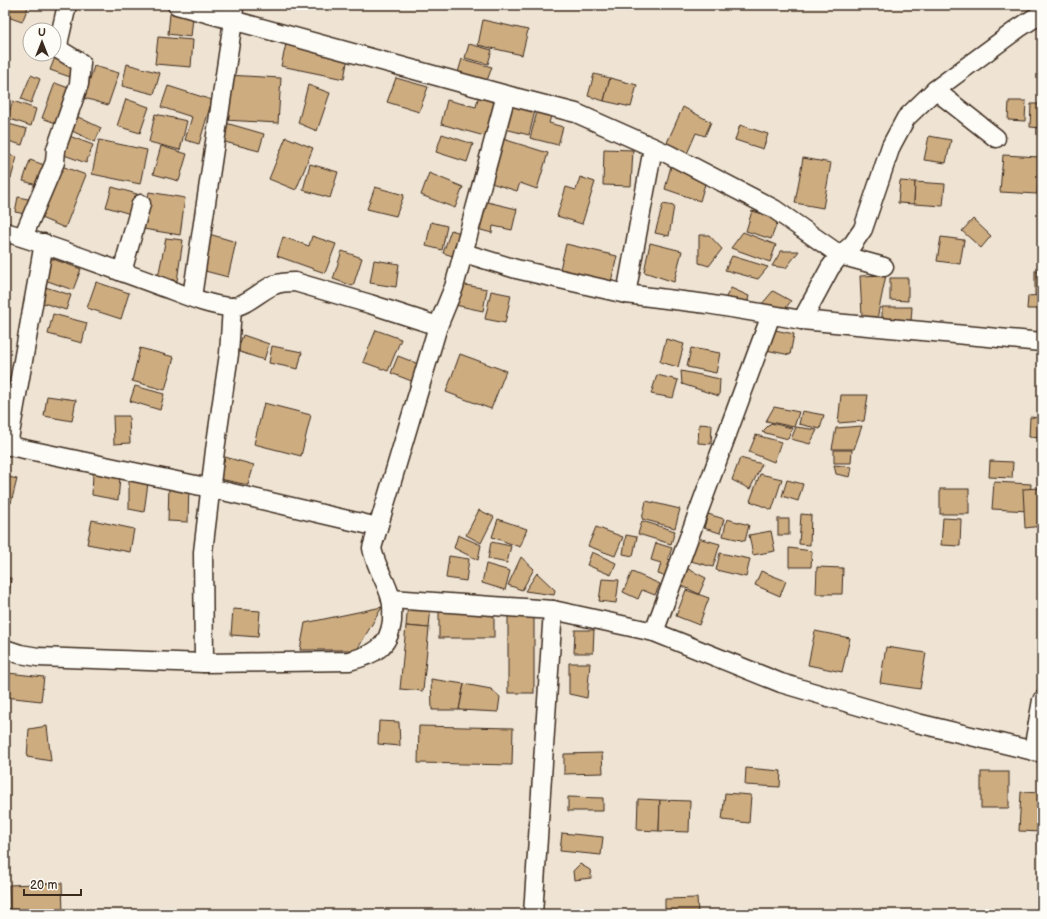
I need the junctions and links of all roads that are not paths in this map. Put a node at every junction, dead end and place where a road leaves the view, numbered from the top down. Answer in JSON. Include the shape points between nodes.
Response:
{"nodes":[{"id":1,"x":67,"y":5,"type":"edge"},
{"id":2,"x":176,"y":5,"type":"edge"},
{"id":3,"x":233,"y":13,"type":"edge"},
{"id":4,"x":1042,"y":13,"type":"edge"},
{"id":5,"x":935,"y":90,"type":"junction"},
{"id":6,"x":506,"y":95,"type":"junction"},
{"id":7,"x":996,"y":138,"type":"dead end"},
{"id":8,"x":653,"y":148,"type":"junction"},
{"id":9,"x":141,"y":204,"type":"dead end"},
{"id":10,"x":5,"y":232,"type":"edge"},
{"id":11,"x":23,"y":237,"type":"junction"},
{"id":12,"x":44,"y":243,"type":"junction"},
{"id":13,"x":464,"y":253,"type":"junction"},
{"id":14,"x":840,"y":255,"type":"junction"},
{"id":15,"x":884,"y":268,"type":"dead end"},
{"id":16,"x":122,"y":272,"type":"junction"},
{"id":17,"x":626,"y":294,"type":"junction"},
{"id":18,"x":192,"y":297,"type":"junction"},
{"id":19,"x":232,"y":307,"type":"junction"},
{"id":20,"x":771,"y":315,"type":"junction"},
{"id":21,"x":802,"y":320,"type":"junction"},
{"id":22,"x":438,"y":326,"type":"junction"},
{"id":23,"x":1042,"y":342,"type":"edge"},
{"id":24,"x":7,"y":445,"type":"edge"},
{"id":25,"x":210,"y":488,"type":"junction"},
{"id":26,"x":378,"y":527,"type":"junction"},
{"id":27,"x":391,"y":599,"type":"junction"},
{"id":28,"x":553,"y":610,"type":"junction"},
{"id":29,"x":654,"y":632,"type":"junction"},
{"id":30,"x":5,"y":649,"type":"edge"},
{"id":31,"x":204,"y":663,"type":"junction"},
{"id":32,"x":1042,"y":700,"type":"edge"},
{"id":33,"x":1038,"y":752,"type":"edge"},
{"id":34,"x":533,"y":914,"type":"edge"}],
"edges":[{"from":1,"to":11,"type":"street","via":[[58,49],[81,63],[79,84],[56,149],[55,162]]},
{"from":2,"to":3,"type":"street"},
{"from":3,"to":6,"type":"street"},
{"from":3,"to":18,"type":"street"},
{"from":4,"to":5,"type":"street"},
{"from":5,"to":7,"type":"street"},
{"from":5,"to":14,"type":"street","via":[[906,118],[891,146],[863,229]]},
{"from":6,"to":8,"type":"street","via":[[576,113]]},
{"from":6,"to":13,"type":"street"},
{"from":8,"to":14,"type":"street","via":[[774,209]]},
{"from":8,"to":17,"type":"street"},
{"from":9,"to":16,"type":"street"},
{"from":10,"to":11,"type":"street"},
{"from":11,"to":12,"type":"street"},
{"from":12,"to":16,"type":"street"},
{"from":12,"to":24,"type":"street"},
{"from":13,"to":17,"type":"street","via":[[516,269]]},
{"from":13,"to":22,"type":"street"},
{"from":14,"to":15,"type":"street"},
{"from":14,"to":21,"type":"street","via":[[830,268]]},
{"from":16,"to":18,"type":"street"},
{"from":17,"to":20,"type":"street"},
{"from":18,"to":19,"type":"street"},
{"from":19,"to":22,"type":"street","via":[[244,303],[274,285],[295,282]]},
{"from":19,"to":25,"type":"street"},
{"from":20,"to":21,"type":"street"},
{"from":20,"to":29,"type":"street"},
{"from":21,"to":23,"type":"street"},
{"from":22,"to":26,"type":"street"},
{"from":24,"to":25,"type":"street"},
{"from":25,"to":26,"type":"street"},
{"from":25,"to":31,"type":"street","via":[[203,552]]},
{"from":26,"to":27,"type":"street","via":[[372,548],[373,556]]},
{"from":27,"to":28,"type":"street"},
{"from":27,"to":31,"type":"street","via":[[391,628],[385,642],[366,657],[349,660]]},
{"from":28,"to":29,"type":"street"},
{"from":28,"to":34,"type":"street"},
{"from":29,"to":33,"type":"street","via":[[781,682],[917,723]]},
{"from":30,"to":31,"type":"street","via":[[38,657]]},
{"from":32,"to":33,"type":"street"}]}
